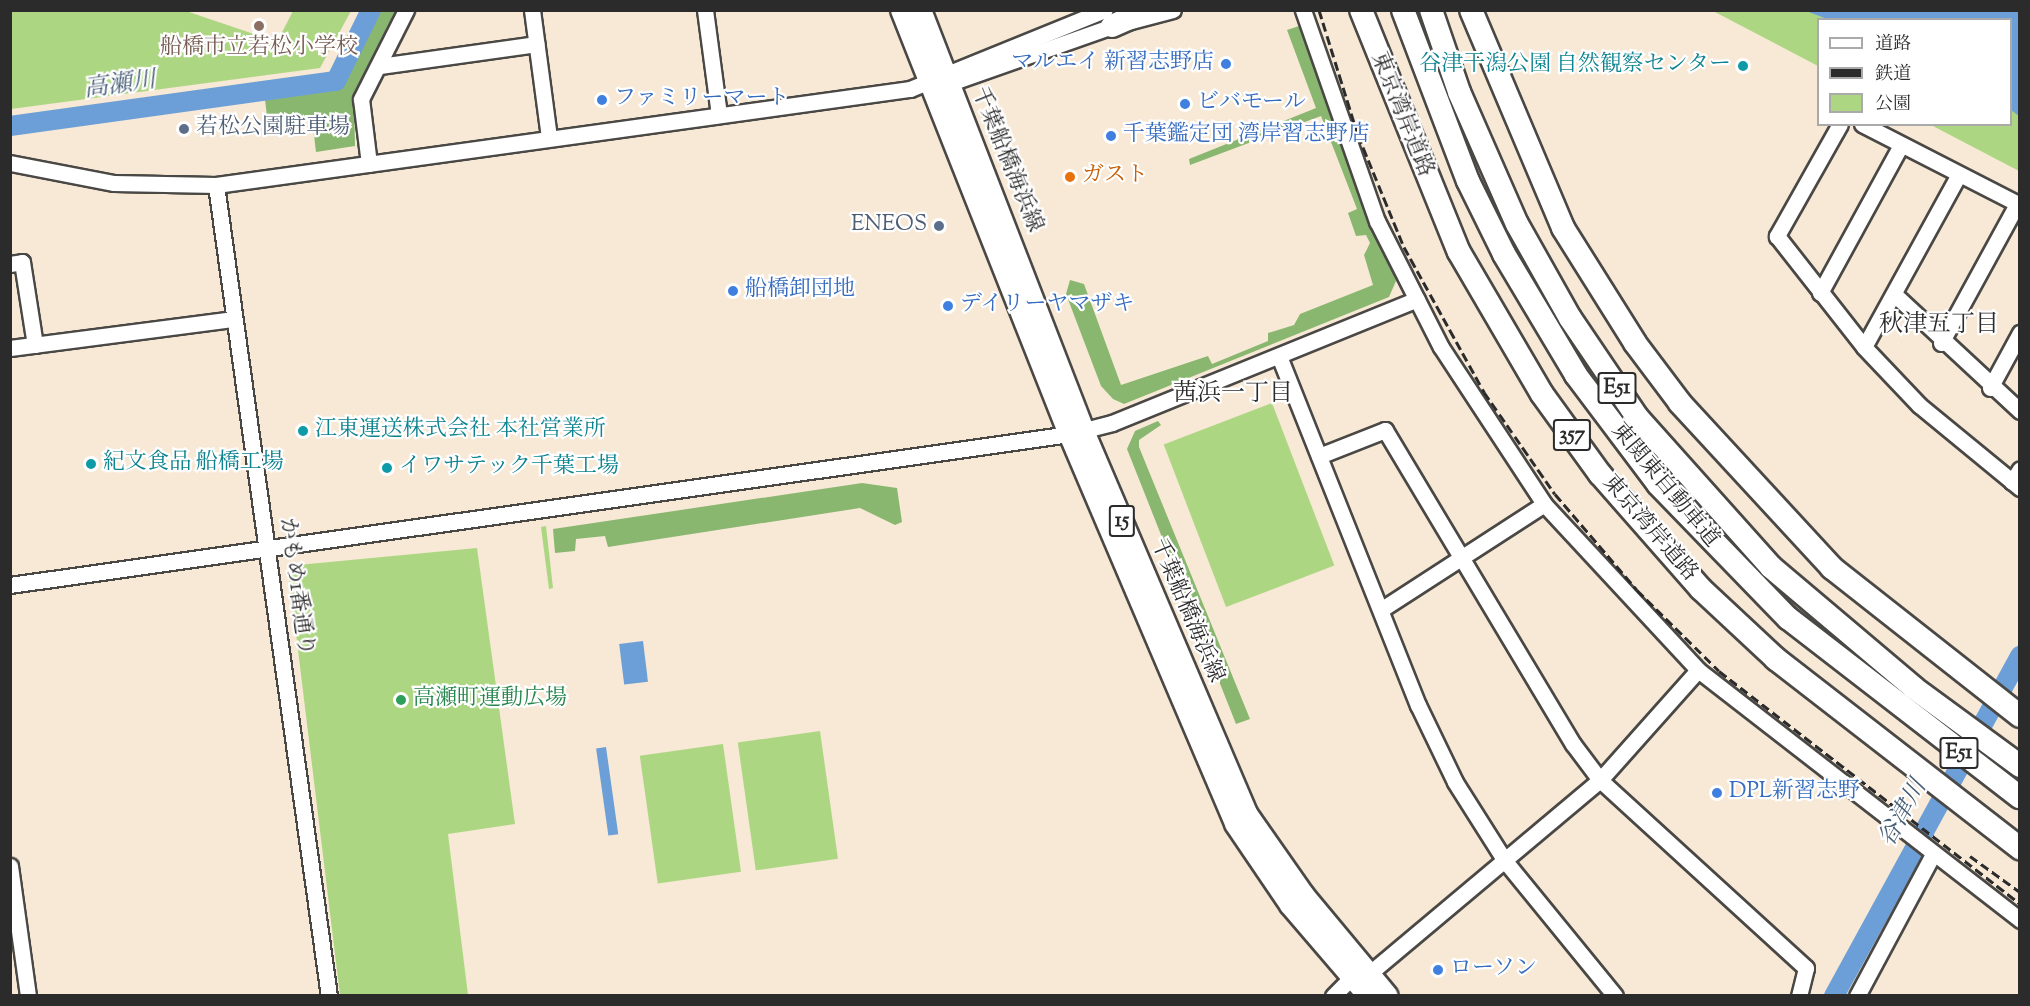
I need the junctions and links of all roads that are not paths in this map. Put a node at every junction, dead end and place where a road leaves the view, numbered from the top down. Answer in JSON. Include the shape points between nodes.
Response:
{"nodes":[{"id":1,"x":406,"y":10,"type":"edge"},
{"id":2,"x":532,"y":10,"type":"edge"},
{"id":3,"x":705,"y":10,"type":"edge"},
{"id":4,"x":901,"y":10,"type":"edge"},
{"id":5,"x":921,"y":10,"type":"edge"},
{"id":6,"x":1148,"y":10,"type":"edge"},
{"id":7,"x":1173,"y":10,"type":"edge"},
{"id":8,"x":1352,"y":10,"type":"edge"},
{"id":9,"x":1361,"y":10,"type":"edge"},
{"id":10,"x":1377,"y":10,"type":"edge"},
{"id":11,"x":1403,"y":10,"type":"edge"},
{"id":12,"x":1431,"y":10,"type":"edge"},
{"id":13,"x":1458,"y":10,"type":"edge"},
{"id":14,"x":1471,"y":10,"type":"edge"},
{"id":15,"x":1303,"y":11,"type":"edge"},
{"id":16,"x":1108,"y":18,"type":"edge"},
{"id":17,"x":536,"y":44,"type":"junction"},
{"id":18,"x":1372,"y":44,"type":"junction"},
{"id":19,"x":380,"y":66,"type":"junction"},
{"id":20,"x":1384,"y":79,"type":"junction"},
{"id":21,"x":942,"y":82,"type":"junction"},
{"id":22,"x":719,"y":115,"type":"junction"},
{"id":23,"x":1839,"y":126,"type":"edge"},
{"id":24,"x":1866,"y":126,"type":"edge"},
{"id":25,"x":549,"y":138,"type":"junction"},
{"id":26,"x":1901,"y":145,"type":"junction"},
{"id":27,"x":10,"y":163,"type":"edge"},
{"id":28,"x":369,"y":164,"type":"junction"},
{"id":29,"x":1959,"y":174,"type":"junction"},
{"id":30,"x":216,"y":185,"type":"junction"},
{"id":31,"x":2018,"y":204,"type":"edge"},
{"id":32,"x":1563,"y":228,"type":"junction"},
{"id":33,"x":10,"y":264,"type":"edge"},
{"id":34,"x":1820,"y":293,"type":"junction"},
{"id":35,"x":1894,"y":294,"type":"junction"},
{"id":36,"x":1417,"y":299,"type":"junction"},
{"id":37,"x":234,"y":319,"type":"junction"},
{"id":38,"x":2019,"y":333,"type":"edge"},
{"id":39,"x":1941,"y":343,"type":"junction"},
{"id":40,"x":35,"y":345,"type":"junction"},
{"id":41,"x":1864,"y":347,"type":"junction"},
{"id":42,"x":10,"y":348,"type":"edge"},
{"id":43,"x":1279,"y":356,"type":"junction"},
{"id":44,"x":1990,"y":388,"type":"junction"},
{"id":45,"x":2019,"y":411,"type":"edge"},
{"id":46,"x":1077,"y":433,"type":"junction"},
{"id":47,"x":1319,"y":456,"type":"junction"},
{"id":48,"x":2017,"y":480,"type":"edge"},
{"id":49,"x":1544,"y":504,"type":"junction"},
{"id":50,"x":267,"y":548,"type":"junction"},
{"id":51,"x":1459,"y":559,"type":"junction"},
{"id":52,"x":10,"y":585,"type":"edge"},
{"id":53,"x":1382,"y":609,"type":"junction"},
{"id":54,"x":1698,"y":670,"type":"junction"},
{"id":55,"x":2019,"y":716,"type":"edge"},
{"id":56,"x":2019,"y":766,"type":"edge"},
{"id":57,"x":1600,"y":780,"type":"junction"},
{"id":58,"x":2019,"y":798,"type":"edge"},
{"id":59,"x":2019,"y":848,"type":"edge"},
{"id":60,"x":1933,"y":854,"type":"junction"},
{"id":61,"x":1505,"y":861,"type":"junction"},
{"id":62,"x":10,"y":866,"type":"edge"},
{"id":63,"x":2019,"y":920,"type":"edge"},
{"id":64,"x":1364,"y":987,"type":"edge"},
{"id":65,"x":28,"y":996,"type":"edge"},
{"id":66,"x":329,"y":996,"type":"edge"},
{"id":67,"x":1333,"y":996,"type":"edge"},
{"id":68,"x":1388,"y":996,"type":"edge"},
{"id":69,"x":1615,"y":996,"type":"edge"},
{"id":70,"x":1799,"y":996,"type":"edge"},
{"id":71,"x":1857,"y":996,"type":"edge"}],
"edges":[{"from":1,"to":19,"type":"street"},
{"from":2,"to":17,"type":"street"},
{"from":3,"to":22,"type":"street"},
{"from":4,"to":21,"type":"main road","name":"千葉船橋海浜線","number":"15"},
{"from":5,"to":21,"type":"main road","name":"千葉船橋海浜線","number":"15"},
{"from":6,"to":16,"type":"highway"},
{"from":7,"to":16,"type":"street"},
{"from":8,"to":18,"type":"street"},
{"from":9,"to":18,"type":"highway","name":"東京湾岸道路","number":"357"},
{"from":10,"to":20,"type":"highway","via":[[1388,54]]},
{"from":11,"to":58,"type":"highway","name":"東関東自動車道","number":"E51","via":[[1468,180],[1576,375],[1658,484],[1726,558],[1899,708]]},
{"from":12,"to":56,"type":"highway","name":"東関東自動車道","number":"E51","via":[[1458,92],[1517,224],[1570,318],[1631,408],[1771,567],[1914,688]]},
{"from":13,"to":32,"type":"highway","via":[[1497,105]]},
{"from":14,"to":32,"type":"highway"},
{"from":15,"to":36,"type":"street","via":[[1377,221]]},
{"from":16,"to":21,"type":"street"},
{"from":17,"to":19,"type":"street"},
{"from":17,"to":25,"type":"street"},
{"from":18,"to":20,"type":"highway","name":"東京湾岸道路","number":"357"},
{"from":19,"to":28,"type":"street","via":[[361,99]]},
{"from":20,"to":59,"type":"highway","name":"東京湾岸道路","number":"357","via":[[1459,252],[1489,308],[1600,474],[1738,624],[1912,768]]},
{"from":21,"to":22,"type":"street"},
{"from":21,"to":46,"type":"main road","name":"千葉船橋海浜線","number":"15"},
{"from":22,"to":25,"type":"street"},
{"from":23,"to":34,"type":"street","via":[[1777,236]]},
{"from":24,"to":26,"type":"street"},
{"from":25,"to":28,"type":"street"},
{"from":26,"to":29,"type":"street"},
{"from":26,"to":34,"type":"street"},
{"from":27,"to":30,"type":"street","via":[[114,183]]},
{"from":28,"to":30,"type":"street"},
{"from":29,"to":31,"type":"street"},
{"from":29,"to":35,"type":"street"},
{"from":30,"to":37,"type":"street","name":"かもめ1番通り"},
{"from":31,"to":39,"type":"street"},
{"from":32,"to":55,"type":"highway","via":[[1635,343],[1729,463],[1832,568]]},
{"from":33,"to":40,"type":"street","via":[[22,262]]},
{"from":34,"to":41,"type":"street"},
{"from":35,"to":39,"type":"street"},
{"from":35,"to":41,"type":"street"},
{"from":36,"to":43,"type":"street"},
{"from":36,"to":49,"type":"street","via":[[1441,347]]},
{"from":37,"to":40,"type":"street"},
{"from":37,"to":50,"type":"street","name":"かもめ1番通り"},
{"from":38,"to":44,"type":"street"},
{"from":39,"to":44,"type":"street"},
{"from":40,"to":42,"type":"street"},
{"from":41,"to":48,"type":"street","via":[[1919,405]]},
{"from":43,"to":46,"type":"street"},
{"from":43,"to":47,"type":"street"},
{"from":44,"to":45,"type":"street"},
{"from":46,"to":50,"type":"street"},
{"from":46,"to":64,"type":"main road","name":"千葉船橋海浜線","number":"15","via":[[1235,824],[1290,905]]},
{"from":47,"to":51,"type":"street","via":[[1385,430]]},
{"from":47,"to":53,"type":"street"},
{"from":49,"to":51,"type":"street"},
{"from":49,"to":54,"type":"street"},
{"from":50,"to":52,"type":"street"},
{"from":50,"to":66,"type":"street","name":"かもめ1番通り"},
{"from":51,"to":53,"type":"street"},
{"from":51,"to":57,"type":"street"},
{"from":53,"to":61,"type":"street","via":[[1455,782]]},
{"from":54,"to":57,"type":"street"},
{"from":54,"to":60,"type":"street"},
{"from":57,"to":61,"type":"street"},
{"from":57,"to":70,"type":"street","via":[[1806,968]]},
{"from":60,"to":63,"type":"street"},
{"from":60,"to":71,"type":"street"},
{"from":61,"to":64,"type":"street"},
{"from":61,"to":69,"type":"street"},
{"from":62,"to":65,"type":"street"},
{"from":64,"to":67,"type":"street"},
{"from":64,"to":68,"type":"main road","name":"千葉船橋海浜線","number":"15"}]}
